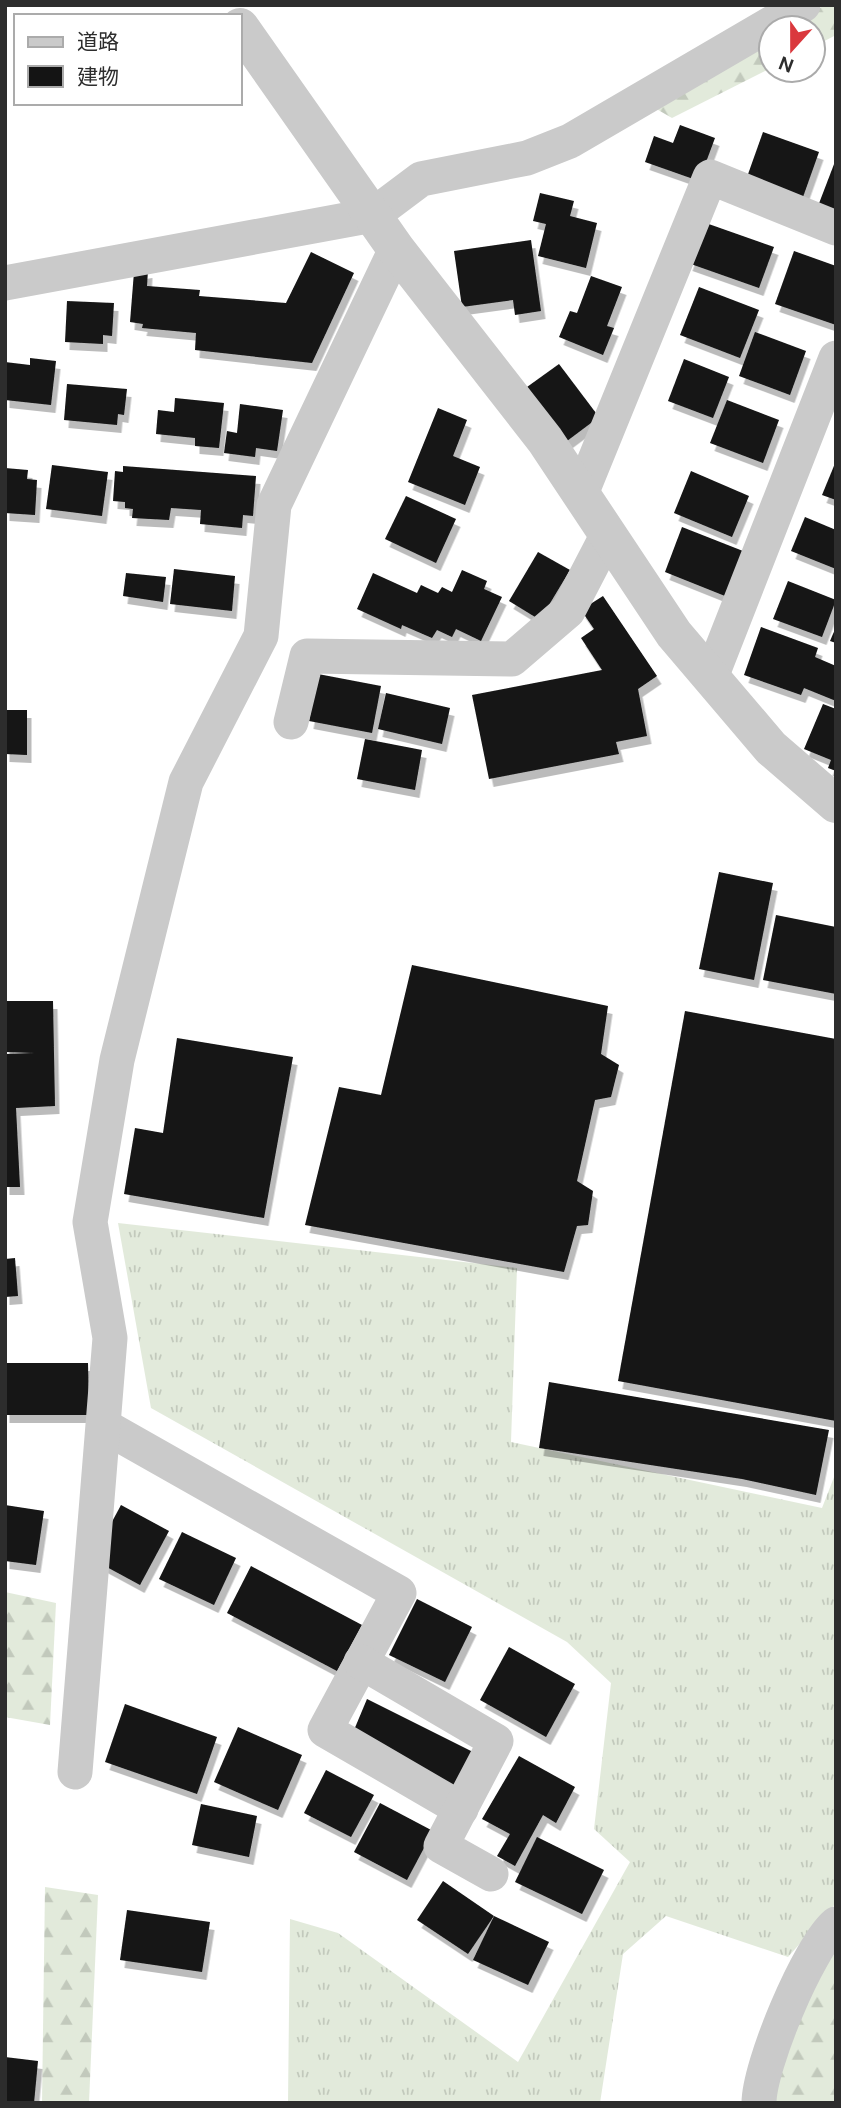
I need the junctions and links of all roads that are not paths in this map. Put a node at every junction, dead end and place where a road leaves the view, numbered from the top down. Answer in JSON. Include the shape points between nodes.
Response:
{"nodes":[{"id":1,"x":803,"y":5,"type":"edge"},
{"id":2,"x":242,"y":30,"type":"edge"},
{"id":3,"x":373,"y":215,"type":"junction"},
{"id":4,"x":836,"y":228,"type":"edge"},
{"id":5,"x":396,"y":249,"type":"junction"},
{"id":6,"x":5,"y":282,"type":"edge"},
{"id":7,"x":836,"y":358,"type":"edge"},
{"id":8,"x":581,"y":494,"type":"junction"},
{"id":9,"x":608,"y":534,"type":"junction"},
{"id":10,"x":710,"y":677,"type":"junction"},
{"id":11,"x":291,"y":722,"type":"dead end"},
{"id":12,"x":836,"y":804,"type":"edge"},
{"id":13,"x":104,"y":1426,"type":"junction"},
{"id":14,"x":361,"y":1662,"type":"junction"},
{"id":15,"x":75,"y":1772,"type":"dead end"},
{"id":16,"x":461,"y":1809,"type":"junction"},
{"id":17,"x":491,"y":1874,"type":"dead end"},
{"id":18,"x":836,"y":1924,"type":"edge"},
{"id":19,"x":759,"y":2103,"type":"edge"}],
"edges":[{"from":1,"to":3,"type":"street","via":[[570,141],[527,158],[421,179]]},
{"from":2,"to":3,"type":"street"},
{"from":3,"to":5,"type":"street"},
{"from":3,"to":6,"type":"street"},
{"from":4,"to":8,"type":"street","via":[[710,177]]},
{"from":5,"to":8,"type":"street","via":[[545,440]]},
{"from":5,"to":13,"type":"street","via":[[274,505],[261,636],[186,782],[117,1060],[90,1223],[110,1338]]},
{"from":7,"to":10,"type":"street"},
{"from":8,"to":9,"type":"street"},
{"from":9,"to":10,"type":"street","via":[[674,634]]},
{"from":9,"to":11,"type":"street","via":[[568,611],[512,659],[307,656]]},
{"from":10,"to":12,"type":"street","via":[[771,748]]},
{"from":13,"to":14,"type":"street","via":[[399,1593]]},
{"from":13,"to":15,"type":"street"},
{"from":14,"to":16,"type":"street","via":[[496,1741]]},
{"from":14,"to":16,"type":"street","via":[[325,1730]]},
{"from":16,"to":17,"type":"street","via":[[441,1846]]},
{"from":18,"to":19,"type":"street","via":[[824,1935],[784,2017],[759,2089]]}]}
